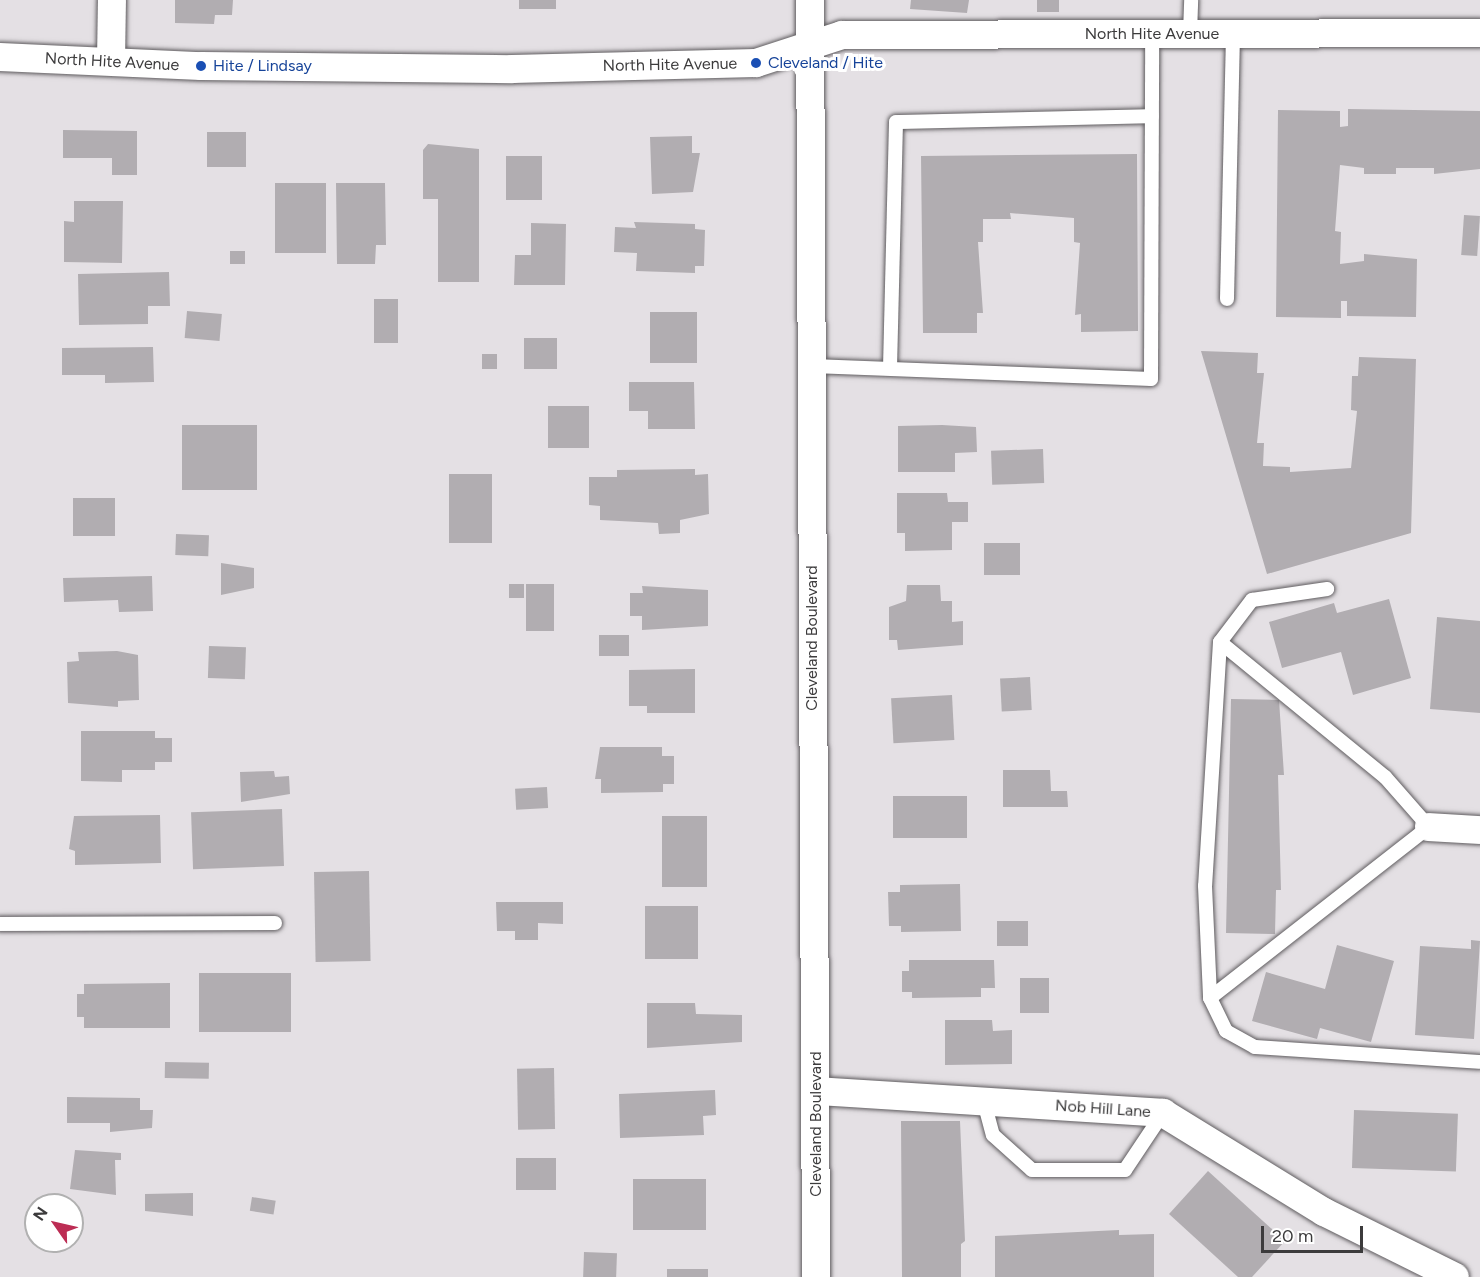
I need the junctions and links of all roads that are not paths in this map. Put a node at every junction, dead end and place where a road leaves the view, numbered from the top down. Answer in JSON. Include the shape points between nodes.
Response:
{"nodes":[{"id":1,"x":112,"y":0,"type":"edge"},
{"id":2,"x":810,"y":0,"type":"edge"},
{"id":3,"x":1191,"y":0,"type":"edge"},
{"id":4,"x":1480,"y":33,"type":"edge"},
{"id":5,"x":1152,"y":34,"type":"junction"},
{"id":6,"x":1190,"y":34,"type":"junction"},
{"id":7,"x":1233,"y":34,"type":"junction"},
{"id":8,"x":807,"y":47,"type":"junction"},
{"id":9,"x":0,"y":57,"type":"edge"},
{"id":10,"x":111,"y":61,"type":"junction"},
{"id":11,"x":1152,"y":116,"type":"junction"},
{"id":12,"x":1227,"y":299,"type":"dead end"},
{"id":13,"x":813,"y":366,"type":"junction"},
{"id":14,"x":890,"y":368,"type":"junction"},
{"id":15,"x":1327,"y":589,"type":"dead end"},
{"id":16,"x":1220,"y":642,"type":"junction"},
{"id":17,"x":1429,"y":827,"type":"junction"},
{"id":18,"x":1480,"y":830,"type":"edge"},
{"id":19,"x":275,"y":923,"type":"dead end"},
{"id":20,"x":0,"y":924,"type":"edge"},
{"id":21,"x":1210,"y":998,"type":"junction"},
{"id":22,"x":1480,"y":1062,"type":"edge"},
{"id":23,"x":817,"y":1091,"type":"junction"},
{"id":24,"x":984,"y":1102,"type":"junction"},
{"id":25,"x":1163,"y":1113,"type":"junction"},
{"id":26,"x":1480,"y":1276,"type":"edge"},
{"id":27,"x":816,"y":1277,"type":"edge"},
{"id":28,"x":1455,"y":1277,"type":"edge"},
{"id":29,"x":1467,"y":1277,"type":"edge"}],
"edges":[{"from":1,"to":10,"type":"street"},
{"from":2,"to":8,"type":"street","name":"Cleveland Boulevard"},
{"from":3,"to":6,"type":"lane"},
{"from":4,"to":7,"type":"street","name":"North Hite Avenue"},
{"from":5,"to":6,"type":"street","name":"North Hite Avenue"},
{"from":5,"to":8,"type":"street","name":"North Hite Avenue","via":[[842,35]]},
{"from":5,"to":11,"type":"lane"},
{"from":6,"to":7,"type":"street","name":"North Hite Avenue"},
{"from":7,"to":12,"type":"lane"},
{"from":8,"to":10,"type":"street","name":"North Hite Avenue","via":[[756,63],[512,69]]},
{"from":8,"to":13,"type":"street","name":"Cleveland Boulevard"},
{"from":9,"to":10,"type":"street","name":"North Hite Avenue"},
{"from":11,"to":14,"type":"lane","via":[[896,122]]},
{"from":11,"to":14,"type":"lane","via":[[1152,379]]},
{"from":13,"to":14,"type":"lane"},
{"from":13,"to":23,"type":"street","name":"Cleveland Boulevard"},
{"from":15,"to":16,"type":"lane","via":[[1252,600]]},
{"from":16,"to":17,"type":"lane","via":[[1385,777]]},
{"from":16,"to":21,"type":"lane","via":[[1205,886]]},
{"from":17,"to":18,"type":"street"},
{"from":17,"to":21,"type":"lane"},
{"from":19,"to":20,"type":"lane"},
{"from":21,"to":22,"type":"lane","via":[[1226,1031],[1255,1047]]},
{"from":23,"to":24,"type":"street","name":"Nob Hill Lane"},
{"from":23,"to":27,"type":"street","name":"Cleveland Boulevard"},
{"from":24,"to":25,"type":"street","name":"Nob Hill Lane"},
{"from":24,"to":25,"type":"lane","via":[[993,1135],[1032,1170],[1125,1170]]},
{"from":25,"to":28,"type":"street","name":"Nob Hill Lane","via":[[1324,1212]]},
{"from":26,"to":29,"type":"street"}]}
